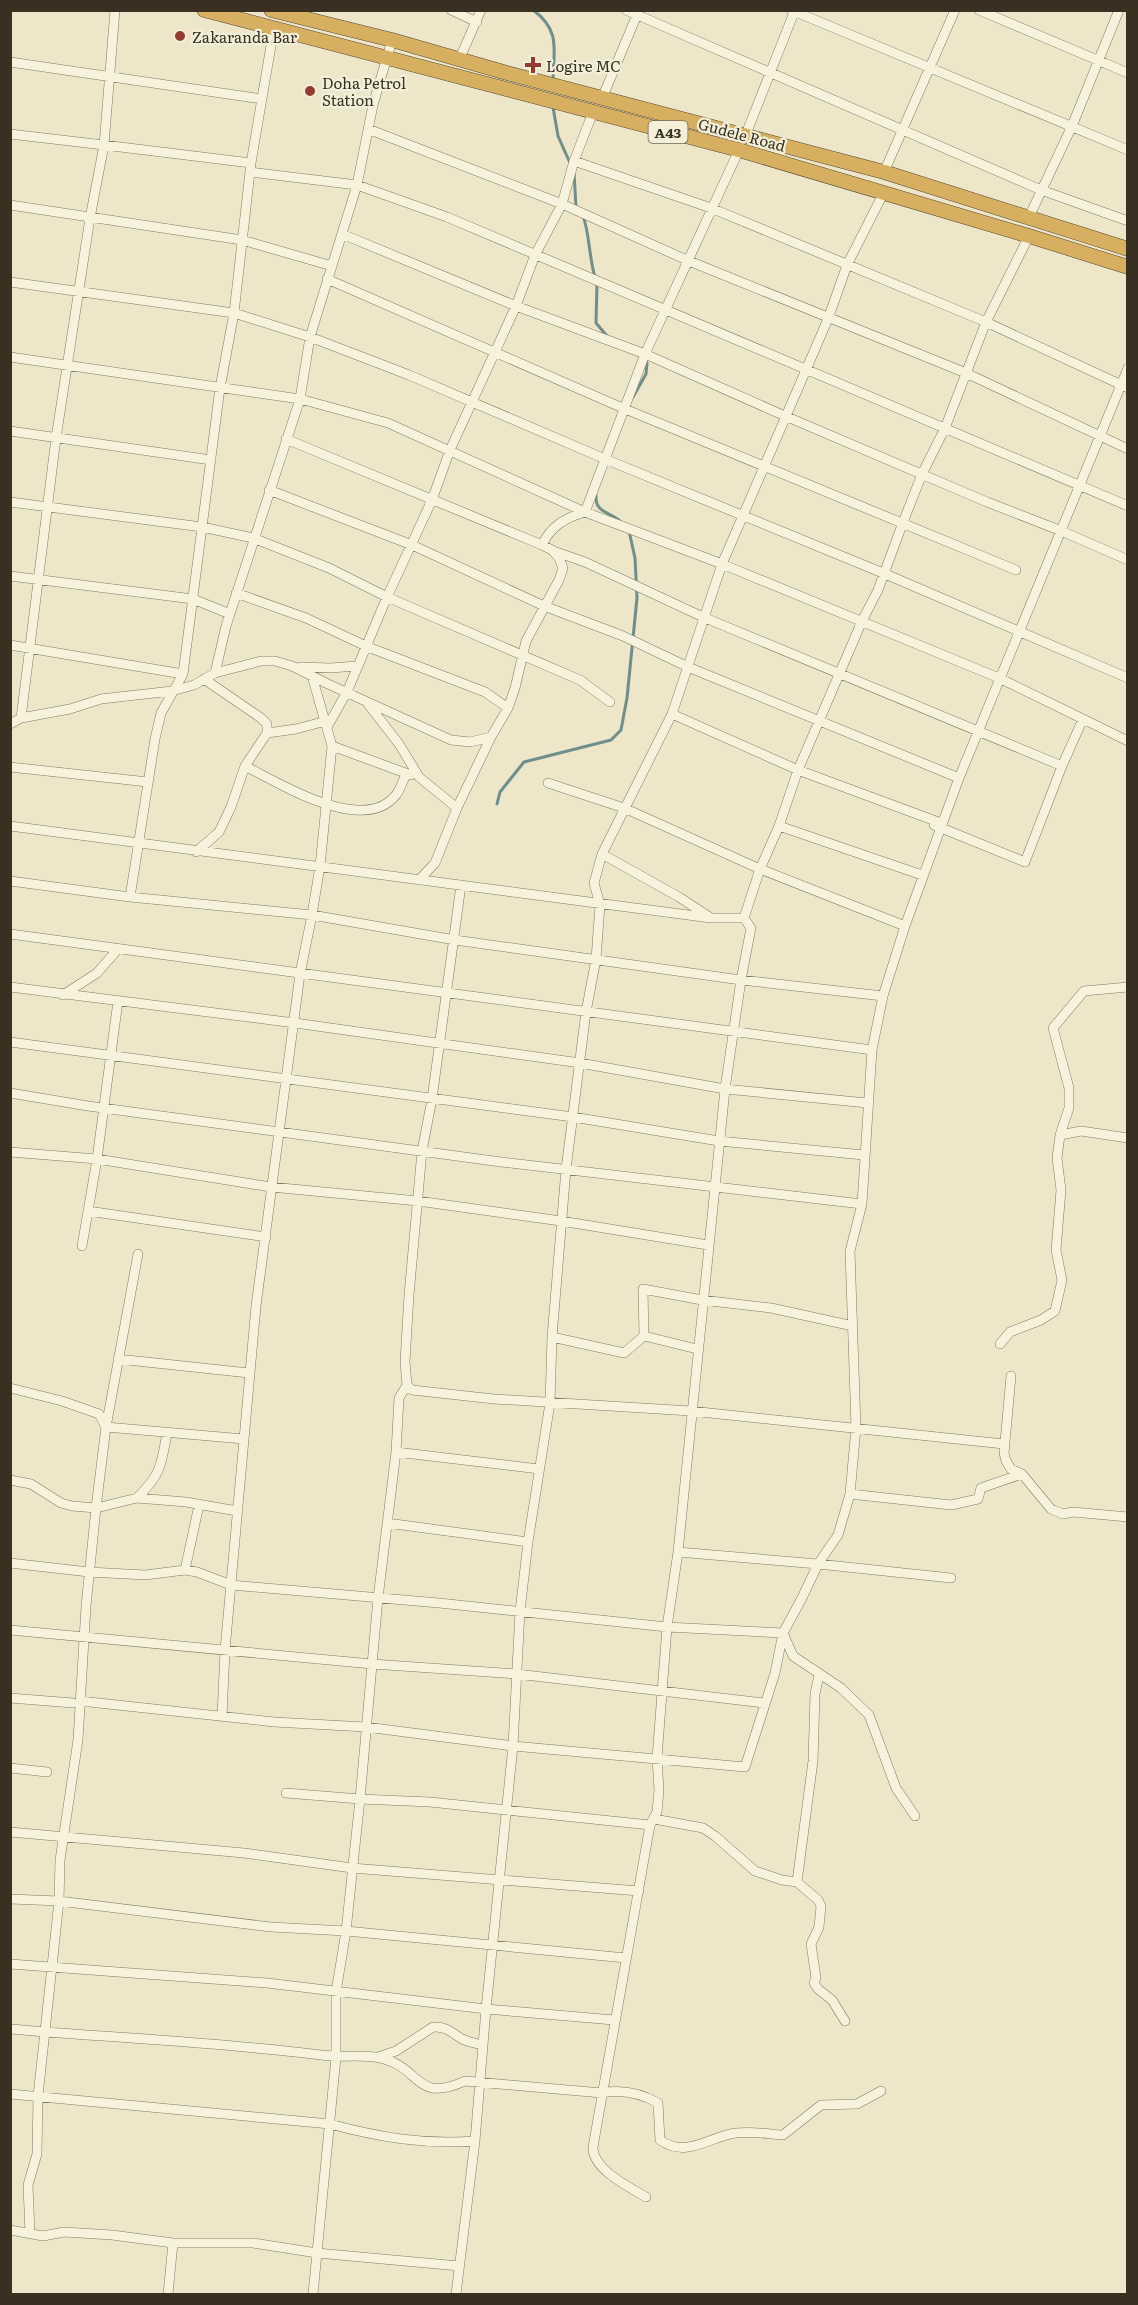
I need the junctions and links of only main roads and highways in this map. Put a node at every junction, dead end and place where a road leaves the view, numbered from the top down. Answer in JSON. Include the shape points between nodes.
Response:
{"nodes":[{"id":1,"x":204,"y":10,"type":"edge"},
{"id":2,"x":271,"y":10,"type":"edge"},
{"id":3,"x":315,"y":16,"type":"edge"},
{"id":4,"x":1128,"y":249,"type":"edge"},
{"id":5,"x":1128,"y":267,"type":"edge"}],
"edges":[{"from":1,"to":5,"type":"highway","name":"Gudele Road","number":"A43","via":[[739,150]]},
{"from":2,"to":3,"type":"highway","name":"Gudele Road","number":"A43"},
{"from":3,"to":4,"type":"highway","name":"Gudele Road","number":"A43","via":[[459,60],[884,172]]}]}
